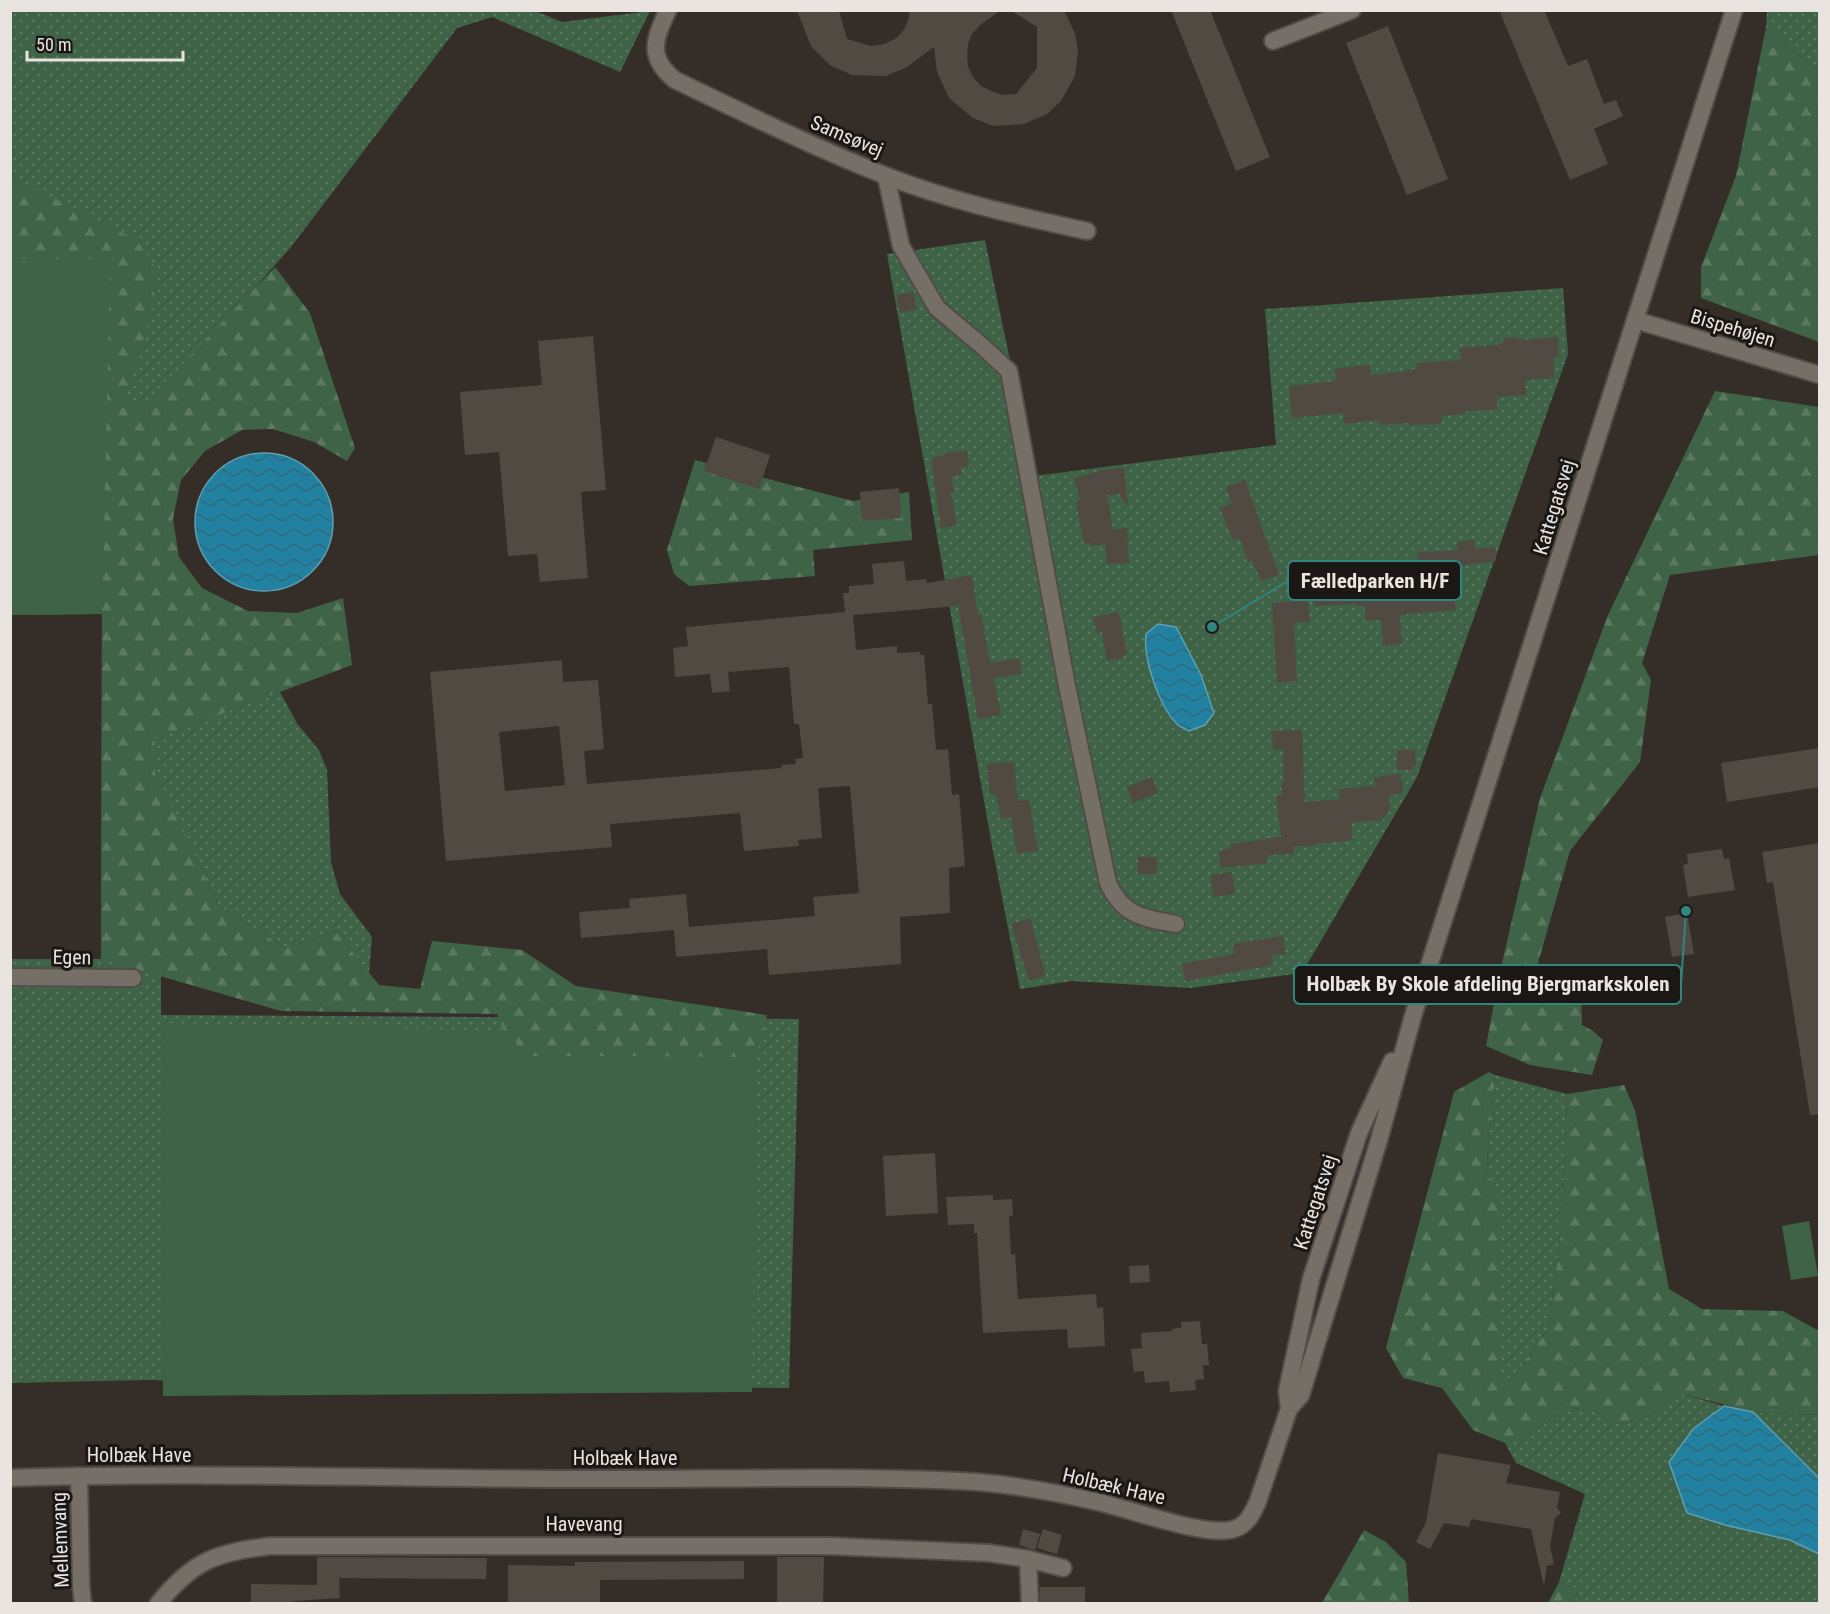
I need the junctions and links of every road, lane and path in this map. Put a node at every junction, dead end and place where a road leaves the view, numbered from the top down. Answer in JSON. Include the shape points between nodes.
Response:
{"nodes":[{"id":1,"x":668,"y":10,"type":"edge"},
{"id":2,"x":1352,"y":10,"type":"edge"},
{"id":3,"x":1734,"y":10,"type":"edge"},
{"id":4,"x":1273,"y":41,"type":"dead end"},
{"id":5,"x":886,"y":176,"type":"junction"},
{"id":6,"x":1087,"y":231,"type":"dead end"},
{"id":7,"x":1635,"y":320,"type":"junction"},
{"id":8,"x":1820,"y":375,"type":"edge"},
{"id":9,"x":1176,"y":924,"type":"dead end"},
{"id":10,"x":10,"y":977,"type":"edge"},
{"id":11,"x":133,"y":978,"type":"dead end"},
{"id":12,"x":1413,"y":1016,"type":"junction"},
{"id":13,"x":1289,"y":1409,"type":"junction"},
{"id":14,"x":79,"y":1476,"type":"junction"},
{"id":15,"x":10,"y":1478,"type":"edge"},
{"id":16,"x":1235,"y":1529,"type":"joint"},
{"id":17,"x":1028,"y":1559,"type":"junction"},
{"id":18,"x":1063,"y":1568,"type":"dead end"},
{"id":19,"x":83,"y":1604,"type":"edge"},
{"id":20,"x":158,"y":1604,"type":"edge"},
{"id":21,"x":1030,"y":1604,"type":"edge"}],
"edges":[{"from":1,"to":5,"type":"street","name":"Samsøvej","via":[[654,47],[664,71],[675,81]]},
{"from":2,"to":4,"type":"street"},
{"from":3,"to":7,"type":"street","name":"Kattegatsvej"},
{"from":5,"to":6,"type":"street","name":"Samsøvej","via":[[987,208]]},
{"from":5,"to":9,"type":"street","via":[[901,246],[937,308],[1009,371],[1108,883],[1117,900],[1138,917]]},
{"from":7,"to":8,"type":"street","name":"Bispehøjen"},
{"from":7,"to":12,"type":"street","name":"Kattegatsvej"},
{"from":10,"to":11,"type":"street","name":"Egen"},
{"from":12,"to":13,"type":"street","name":"Kattegatsvej","via":[[1307,1376],[1301,1395]]},
{"from":12,"to":13,"type":"street","name":"Kattegatsvej","via":[[1359,1133],[1311,1279],[1287,1390]]},
{"from":13,"to":16,"type":"street","name":"Kattegatsvej","via":[[1253,1512]]},
{"from":14,"to":15,"type":"street","name":"Holbæk Have"},
{"from":14,"to":16,"type":"street","name":"Holbæk Have","via":[[957,1481],[1074,1497],[1209,1531]]},
{"from":14,"to":19,"type":"street","name":"Mellemvang"},
{"from":17,"to":18,"type":"street","name":"Havevang"},
{"from":17,"to":20,"type":"street","name":"Havevang","via":[[989,1553],[829,1546],[270,1546],[238,1550],[203,1561],[175,1582]]},
{"from":17,"to":21,"type":"street"}]}
